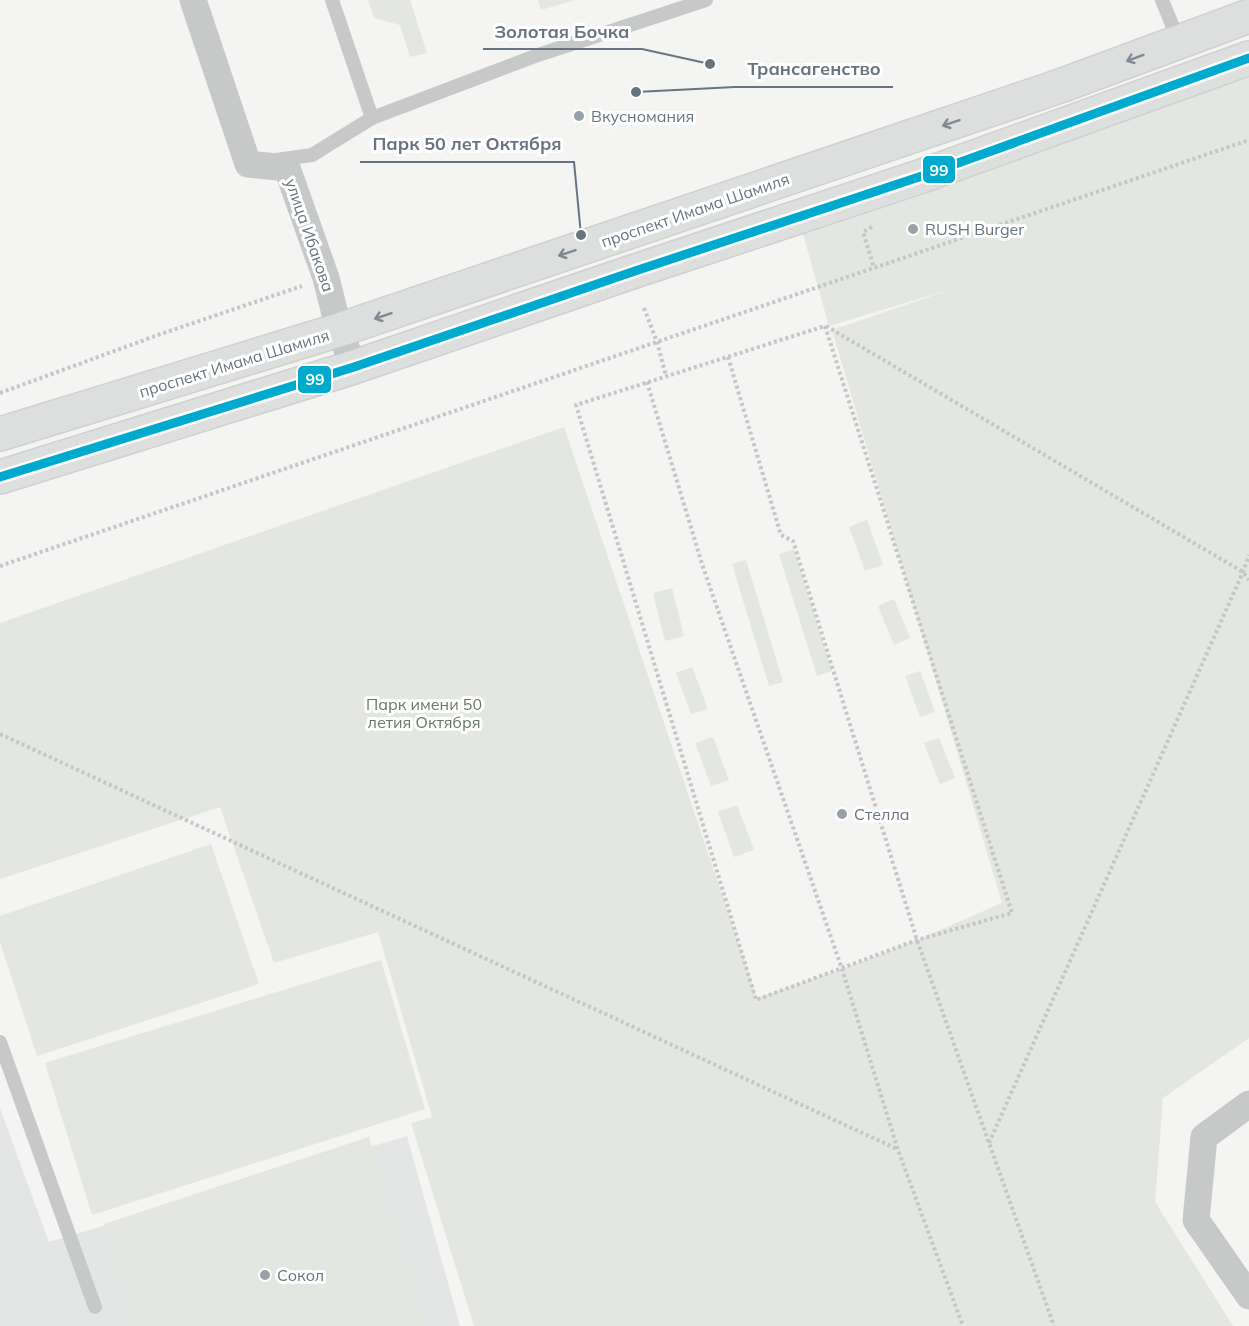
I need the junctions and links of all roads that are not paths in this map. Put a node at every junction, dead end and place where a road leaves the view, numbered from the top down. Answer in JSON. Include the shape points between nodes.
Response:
{"nodes":[{"id":1,"x":193,"y":0,"type":"edge"},
{"id":2,"x":332,"y":0,"type":"edge"},
{"id":3,"x":706,"y":0,"type":"edge"},
{"id":4,"x":1162,"y":0,"type":"edge"},
{"id":5,"x":1249,"y":16,"type":"edge"},
{"id":6,"x":1179,"y":42,"type":"junction"},
{"id":7,"x":1249,"y":58,"type":"edge"},
{"id":8,"x":372,"y":118,"type":"junction"},
{"id":9,"x":248,"y":164,"type":"junction"},
{"id":10,"x":339,"y":330,"type":"junction"},
{"id":11,"x":354,"y":367,"type":"junction"},
{"id":12,"x":0,"y":434,"type":"edge"},
{"id":13,"x":0,"y":477,"type":"edge"},
{"id":14,"x":0,"y":1042,"type":"edge"},
{"id":15,"x":1249,"y":1104,"type":"edge"},
{"id":16,"x":1249,"y":1296,"type":"edge"},
{"id":17,"x":95,"y":1307,"type":"dead end"}],
"edges":[{"from":1,"to":9,"type":"street"},
{"from":2,"to":8,"type":"lane"},
{"from":3,"to":8,"type":"lane","via":[[538,55]]},
{"from":4,"to":6,"type":"lane"},
{"from":5,"to":6,"type":"main road","name":"проспект Имама Шамиля"},
{"from":6,"to":10,"type":"main road","name":"проспект Имама Шамиля","one_way":true},
{"from":7,"to":11,"type":"main road","via":[[922,176]]},
{"from":8,"to":9,"type":"lane","via":[[312,155]]},
{"from":9,"to":10,"type":"street","name":"улица Ибакова","via":[[287,168],[326,278]]},
{"from":10,"to":11,"type":"street","name":"улица Ибакова"},
{"from":10,"to":12,"type":"main road","name":"проспект Имама Шамиля"},
{"from":11,"to":13,"type":"main road"},
{"from":14,"to":17,"type":"lane"},
{"from":15,"to":16,"type":"street","via":[[1204,1137],[1196,1220]]}]}
